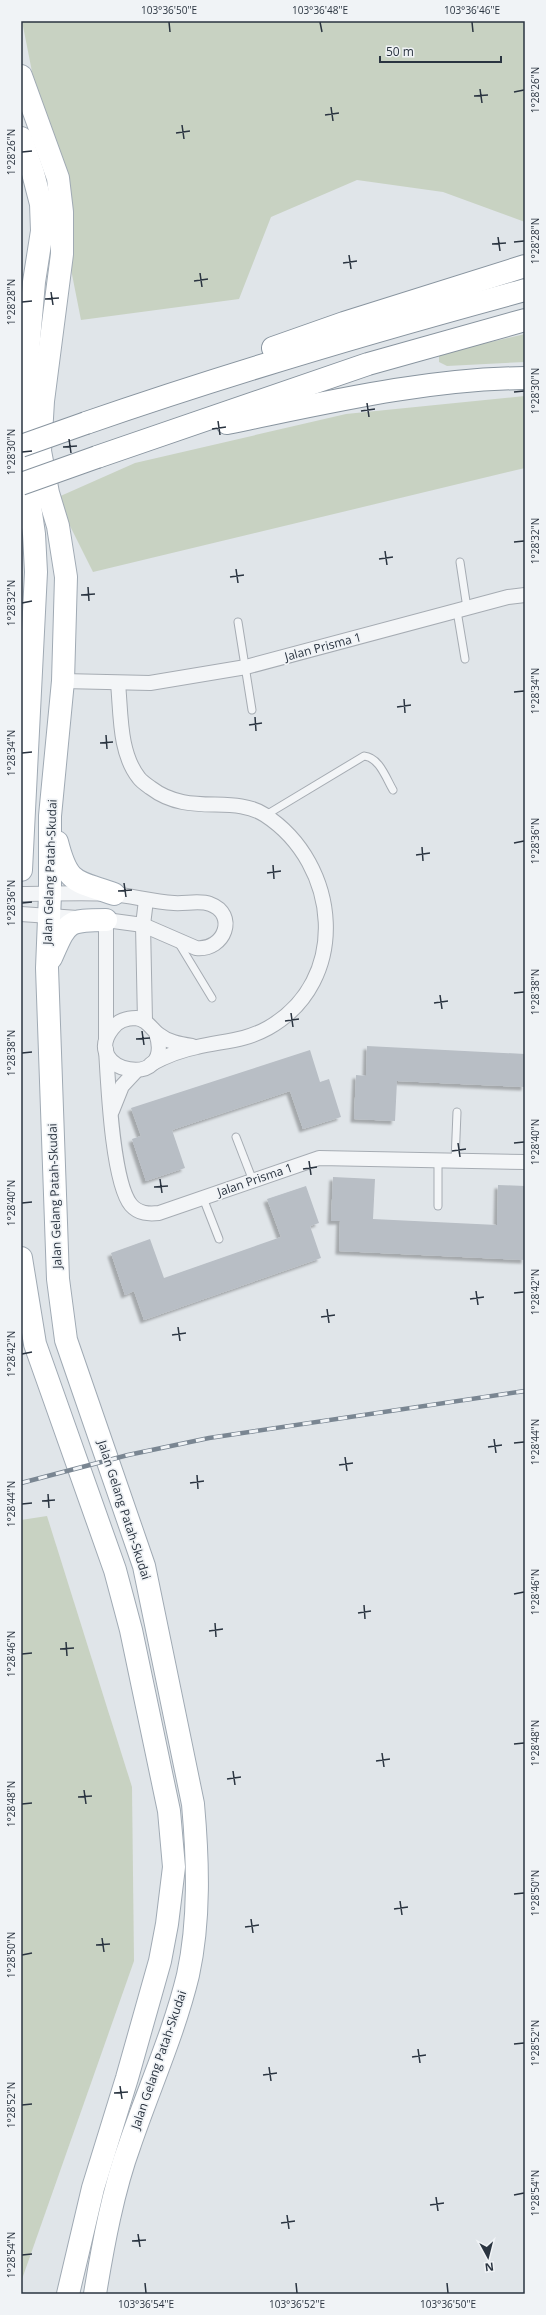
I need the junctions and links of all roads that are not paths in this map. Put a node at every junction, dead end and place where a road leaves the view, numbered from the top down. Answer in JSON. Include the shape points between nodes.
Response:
{"nodes":[{"id":1,"x":21,"y":76,"type":"edge"},
{"id":2,"x":21,"y":138,"type":"edge"},
{"id":3,"x":525,"y":266,"type":"edge"},
{"id":4,"x":525,"y":290,"type":"edge"},
{"id":5,"x":525,"y":320,"type":"edge"},
{"id":6,"x":525,"y":378,"type":"edge"},
{"id":7,"x":23,"y":390,"type":"edge"},
{"id":8,"x":174,"y":393,"type":"junction"},
{"id":9,"x":182,"y":428,"type":"junction"},
{"id":10,"x":21,"y":446,"type":"edge"},
{"id":11,"x":21,"y":484,"type":"edge"},
{"id":12,"x":460,"y":562,"type":"dead end"},
{"id":13,"x":525,"y":596,"type":"edge"},
{"id":14,"x":462,"y":609,"type":"junction"},
{"id":15,"x":238,"y":622,"type":"dead end"},
{"id":16,"x":465,"y":659,"type":"dead end"},
{"id":17,"x":246,"y":667,"type":"junction"},
{"id":18,"x":63,"y":681,"type":"junction"},
{"id":19,"x":118,"y":683,"type":"junction"},
{"id":20,"x":252,"y":710,"type":"dead end"},
{"id":21,"x":393,"y":790,"type":"dead end"},
{"id":22,"x":266,"y":815,"type":"junction"},
{"id":23,"x":50,"y":816,"type":"junction"},
{"id":24,"x":21,"y":870,"type":"edge"},
{"id":25,"x":21,"y":894,"type":"edge"},
{"id":26,"x":50,"y":894,"type":"junction"},
{"id":27,"x":114,"y":894,"type":"junction"},
{"id":28,"x":146,"y":900,"type":"junction"},
{"id":29,"x":21,"y":914,"type":"edge"},
{"id":30,"x":49,"y":916,"type":"junction"},
{"id":31,"x":106,"y":920,"type":"junction"},
{"id":32,"x":144,"y":925,"type":"junction"},
{"id":33,"x":175,"y":939,"type":"junction"},
{"id":34,"x":47,"y":968,"type":"junction"},
{"id":35,"x":212,"y":998,"type":"dead end"},
{"id":36,"x":145,"y":1021,"type":"junction"},
{"id":37,"x":156,"y":1033,"type":"junction"},
{"id":38,"x":106,"y":1045,"type":"junction"},
{"id":39,"x":198,"y":1046,"type":"junction"},
{"id":40,"x":151,"y":1064,"type":"junction"},
{"id":41,"x":136,"y":1071,"type":"junction"},
{"id":42,"x":457,"y":1112,"type":"dead end"},
{"id":43,"x":110,"y":1115,"type":"junction"},
{"id":44,"x":236,"y":1137,"type":"dead end"},
{"id":45,"x":438,"y":1160,"type":"junction"},
{"id":46,"x":456,"y":1161,"type":"junction"},
{"id":47,"x":525,"y":1162,"type":"edge"},
{"id":48,"x":252,"y":1181,"type":"junction"},
{"id":49,"x":203,"y":1198,"type":"junction"},
{"id":50,"x":438,"y":1206,"type":"dead end"},
{"id":51,"x":219,"y":1239,"type":"dead end"},
{"id":52,"x":21,"y":1258,"type":"edge"},
{"id":53,"x":68,"y":2294,"type":"edge"},
{"id":54,"x":95,"y":2294,"type":"edge"}],
"edges":[{"from":1,"to":18,"type":"main road","name":"Jalan Gelang Patah-Skudai","via":[[58,178],[62,212],[62,254],[43,401],[40,451],[48,493],[58,526],[66,577]]},
{"from":2,"to":7,"type":"main road","via":[[34,173],[41,204],[42,231]]},
{"from":3,"to":8,"type":"main road","via":[[344,323],[201,373]]},
{"from":4,"to":8,"type":"main road","via":[[350,339]]},
{"from":5,"to":9,"type":"main road","via":[[368,364]]},
{"from":6,"to":9,"type":"main road","via":[[448,383],[374,393],[216,426]]},
{"from":7,"to":24,"type":"main road","via":[[23,457],[34,534],[36,572]]},
{"from":8,"to":10,"type":"main road","bridge":true},
{"from":9,"to":11,"type":"main road","bridge":true},
{"from":12,"to":14,"type":"lane"},
{"from":13,"to":14,"type":"street","name":"Jalan Prisma 1","via":[[508,597]]},
{"from":14,"to":16,"type":"lane"},
{"from":14,"to":17,"type":"street","name":"Jalan Prisma 1"},
{"from":15,"to":17,"type":"lane"},
{"from":17,"to":19,"type":"street","name":"Jalan Prisma 1","via":[[150,683]]},
{"from":17,"to":20,"type":"lane"},
{"from":18,"to":19,"type":"street","name":"Jalan Prisma 1"},
{"from":18,"to":23,"type":"main road","name":"Jalan Gelang Patah-Skudai"},
{"from":19,"to":22,"type":"street","via":[[127,755],[139,779],[158,793],[178,802],[249,807]]},
{"from":21,"to":22,"type":"lane","via":[[376,762],[369,756],[364,756]]},
{"from":22,"to":39,"type":"street","via":[[292,840],[312,865],[324,899],[327,936],[319,969],[308,990],[290,1012],[268,1028],[240,1040]]},
{"from":23,"to":26,"type":"main road","name":"Jalan Gelang Patah-Skudai"},
{"from":23,"to":27,"type":"main road","via":[[68,875]]},
{"from":25,"to":26,"type":"street"},
{"from":26,"to":27,"type":"street"},
{"from":26,"to":30,"type":"main road","name":"Jalan Gelang Patah-Skudai"},
{"from":27,"to":28,"type":"street"},
{"from":28,"to":32,"type":"street"},
{"from":28,"to":33,"type":"street","via":[[211,904],[220,910],[224,918],[224,935],[212,946],[196,948]]},
{"from":29,"to":30,"type":"street"},
{"from":30,"to":31,"type":"street"},
{"from":30,"to":34,"type":"main road","name":"Jalan Gelang Patah-Skudai"},
{"from":31,"to":32,"type":"street"},
{"from":31,"to":34,"type":"main road","via":[[79,920],[69,924]]},
{"from":31,"to":38,"type":"street","name":"Jalan Prisma 1"},
{"from":32,"to":33,"type":"street"},
{"from":32,"to":36,"type":"street"},
{"from":33,"to":35,"type":"lane"},
{"from":34,"to":54,"type":"main road","name":"Jalan Gelang Patah-Skudai","via":[[58,1279],[66,1340],[144,1566],[193,1804],[197,1843],[195,1920],[188,1974],[175,2020],[129,2146],[103,2246]]},
{"from":36,"to":37,"type":"street"},
{"from":36,"to":38,"type":"street","via":[[137,1018],[121,1021],[114,1026]]},
{"from":37,"to":39,"type":"street","via":[[176,1043]]},
{"from":37,"to":40,"type":"street","via":[[159,1049]]},
{"from":38,"to":41,"type":"street","via":[[113,1064],[124,1070]]},
{"from":38,"to":43,"type":"street","name":"Jalan Prisma 1"},
{"from":39,"to":40,"type":"street","via":[[176,1052]]},
{"from":40,"to":41,"type":"street"},
{"from":41,"to":43,"type":"street","via":[[122,1086]]},
{"from":42,"to":46,"type":"lane"},
{"from":43,"to":49,"type":"street","name":"Jalan Prisma 1","via":[[122,1183],[131,1205],[139,1212],[149,1214]]},
{"from":44,"to":48,"type":"lane"},
{"from":45,"to":46,"type":"street","name":"Jalan Prisma 1"},
{"from":45,"to":48,"type":"street","name":"Jalan Prisma 1","via":[[319,1158]]},
{"from":45,"to":50,"type":"lane"},
{"from":46,"to":47,"type":"street","name":"Jalan Prisma 1"},
{"from":48,"to":49,"type":"street","name":"Jalan Prisma 1"},
{"from":49,"to":51,"type":"lane"},
{"from":52,"to":53,"type":"main road","name":"Jalan Gelang Patah-Skudai","via":[[35,1344],[115,1570],[131,1630],[169,1811],[174,1867],[160,1961],[93,2188]]}]}
